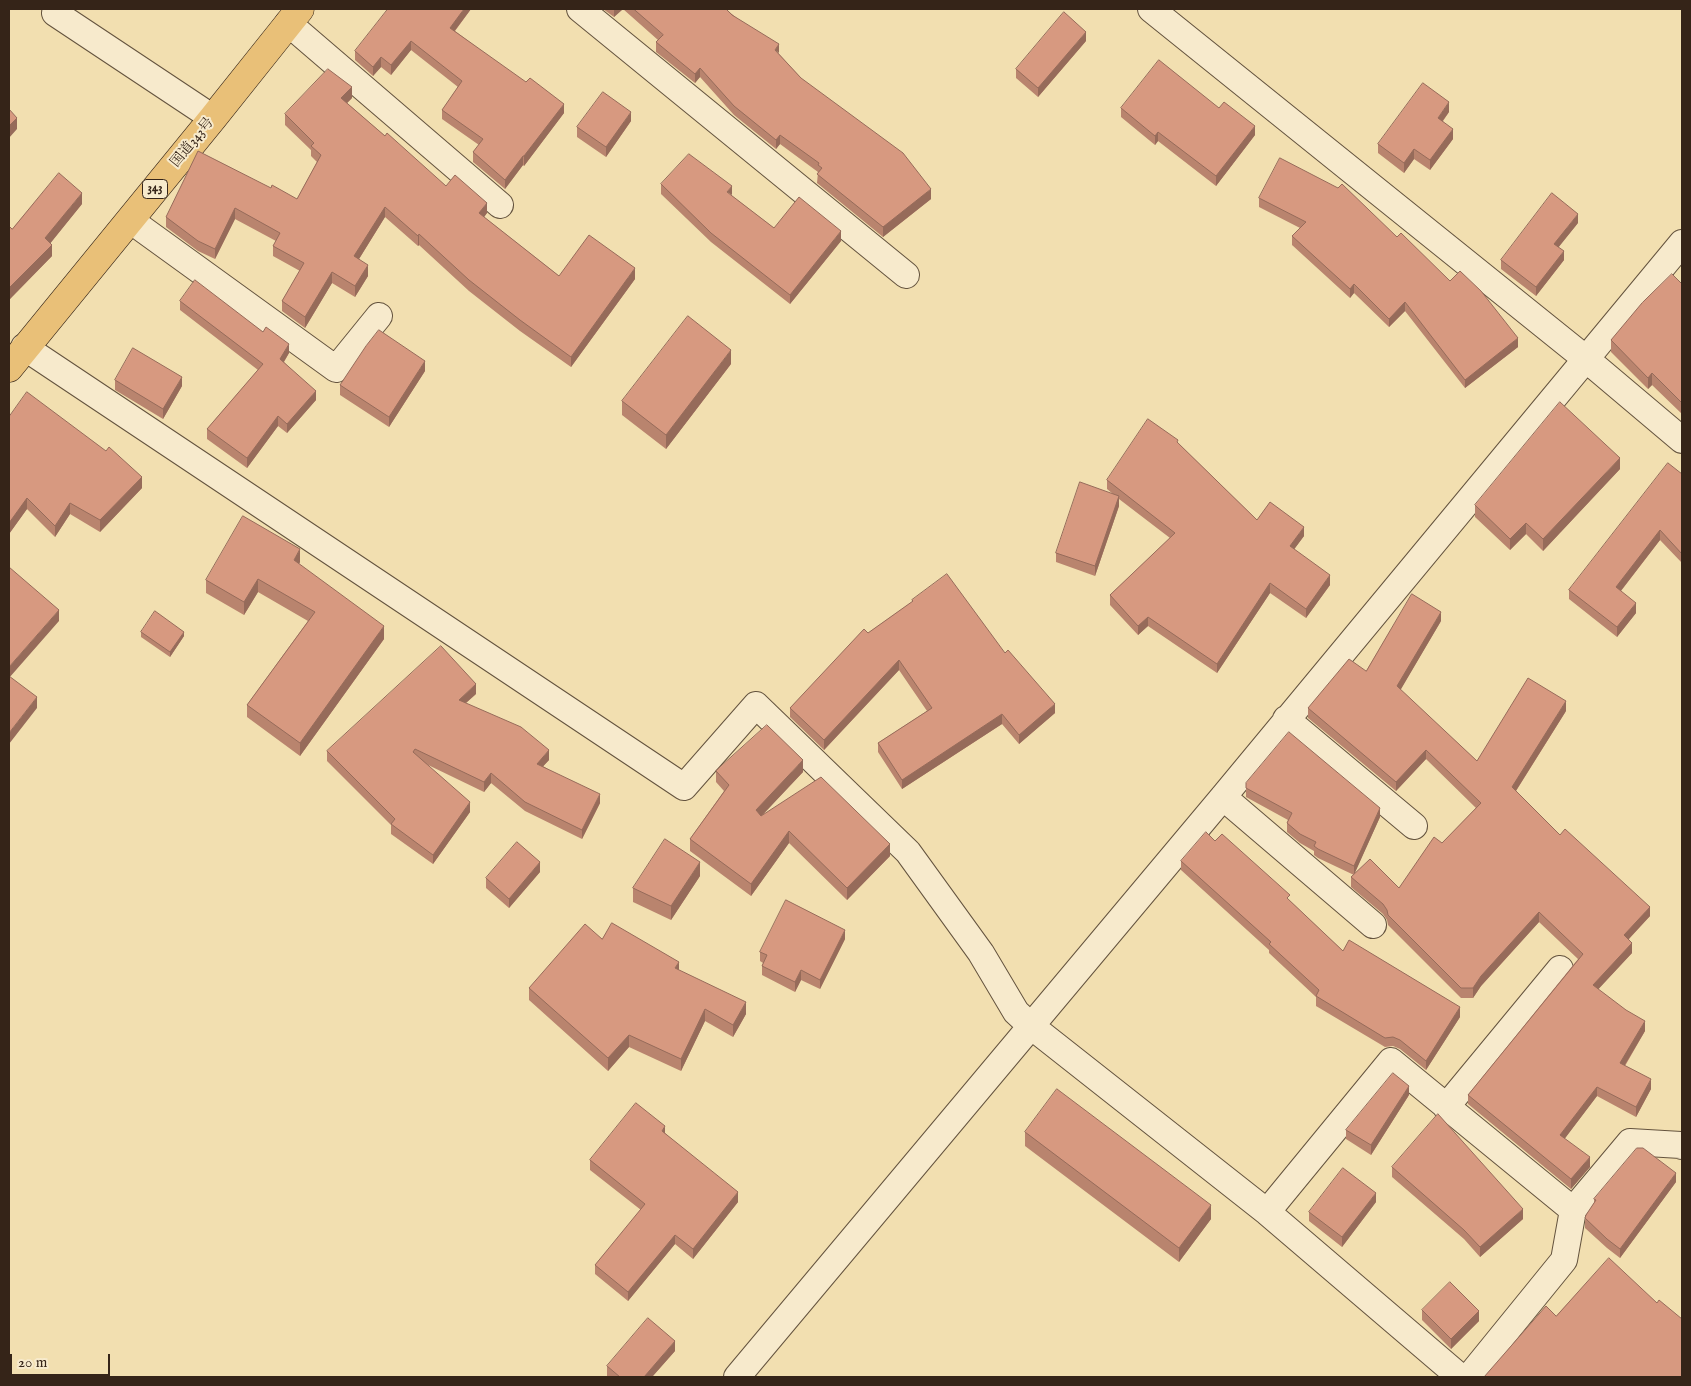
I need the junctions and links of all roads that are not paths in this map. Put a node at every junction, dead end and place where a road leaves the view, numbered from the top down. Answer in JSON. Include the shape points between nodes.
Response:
{"nodes":[{"id":1,"x":57,"y":9,"type":"edge"},
{"id":2,"x":580,"y":9,"type":"edge"},
{"id":3,"x":1151,"y":9,"type":"edge"},
{"id":4,"x":294,"y":16,"type":"edge"},
{"id":5,"x":213,"y":118,"type":"junction"},
{"id":6,"x":500,"y":205,"type":"dead end"},
{"id":7,"x":130,"y":220,"type":"junction"},
{"id":8,"x":1682,"y":243,"type":"edge"},
{"id":9,"x":906,"y":275,"type":"dead end"},
{"id":10,"x":379,"y":316,"type":"dead end"},
{"id":11,"x":17,"y":358,"type":"edge"},
{"id":12,"x":1586,"y":359,"type":"junction"},
{"id":13,"x":1682,"y":440,"type":"edge"},
{"id":14,"x":1286,"y":719,"type":"junction"},
{"id":15,"x":1223,"y":797,"type":"junction"},
{"id":16,"x":1414,"y":826,"type":"dead end"},
{"id":17,"x":1373,"y":925,"type":"dead end"},
{"id":18,"x":1560,"y":969,"type":"dead end"},
{"id":19,"x":1031,"y":1026,"type":"junction"},
{"id":20,"x":1446,"y":1107,"type":"junction"},
{"id":21,"x":1682,"y":1144,"type":"edge"},
{"id":22,"x":1573,"y":1210,"type":"junction"},
{"id":23,"x":1267,"y":1212,"type":"junction"},
{"id":24,"x":737,"y":1377,"type":"edge"},
{"id":25,"x":1460,"y":1377,"type":"edge"},
{"id":26,"x":1469,"y":1377,"type":"edge"}],
"edges":[{"from":1,"to":5,"type":"street","via":[[55,13]]},
{"from":2,"to":9,"type":"street"},
{"from":3,"to":12,"type":"street"},
{"from":4,"to":5,"type":"highway","name":"国道343号","number":"343"},
{"from":4,"to":6,"type":"street"},
{"from":5,"to":7,"type":"highway","name":"国道343号","number":"343"},
{"from":7,"to":10,"type":"street","via":[[336,370]]},
{"from":7,"to":11,"type":"highway","name":"国道343号","number":"343"},
{"from":8,"to":12,"type":"street"},
{"from":11,"to":19,"type":"street","via":[[684,788],[756,705],[908,852],[981,953],[1016,1012]]},
{"from":12,"to":13,"type":"street"},
{"from":12,"to":14,"type":"street"},
{"from":14,"to":15,"type":"street"},
{"from":14,"to":16,"type":"street"},
{"from":15,"to":17,"type":"street"},
{"from":15,"to":19,"type":"street"},
{"from":18,"to":20,"type":"street"},
{"from":19,"to":23,"type":"street"},
{"from":19,"to":24,"type":"street"},
{"from":20,"to":22,"type":"street"},
{"from":20,"to":23,"type":"street","via":[[1391,1061]]},
{"from":21,"to":22,"type":"street","via":[[1630,1142]]},
{"from":22,"to":26,"type":"street","via":[[1564,1260]]},
{"from":23,"to":25,"type":"street"}]}
